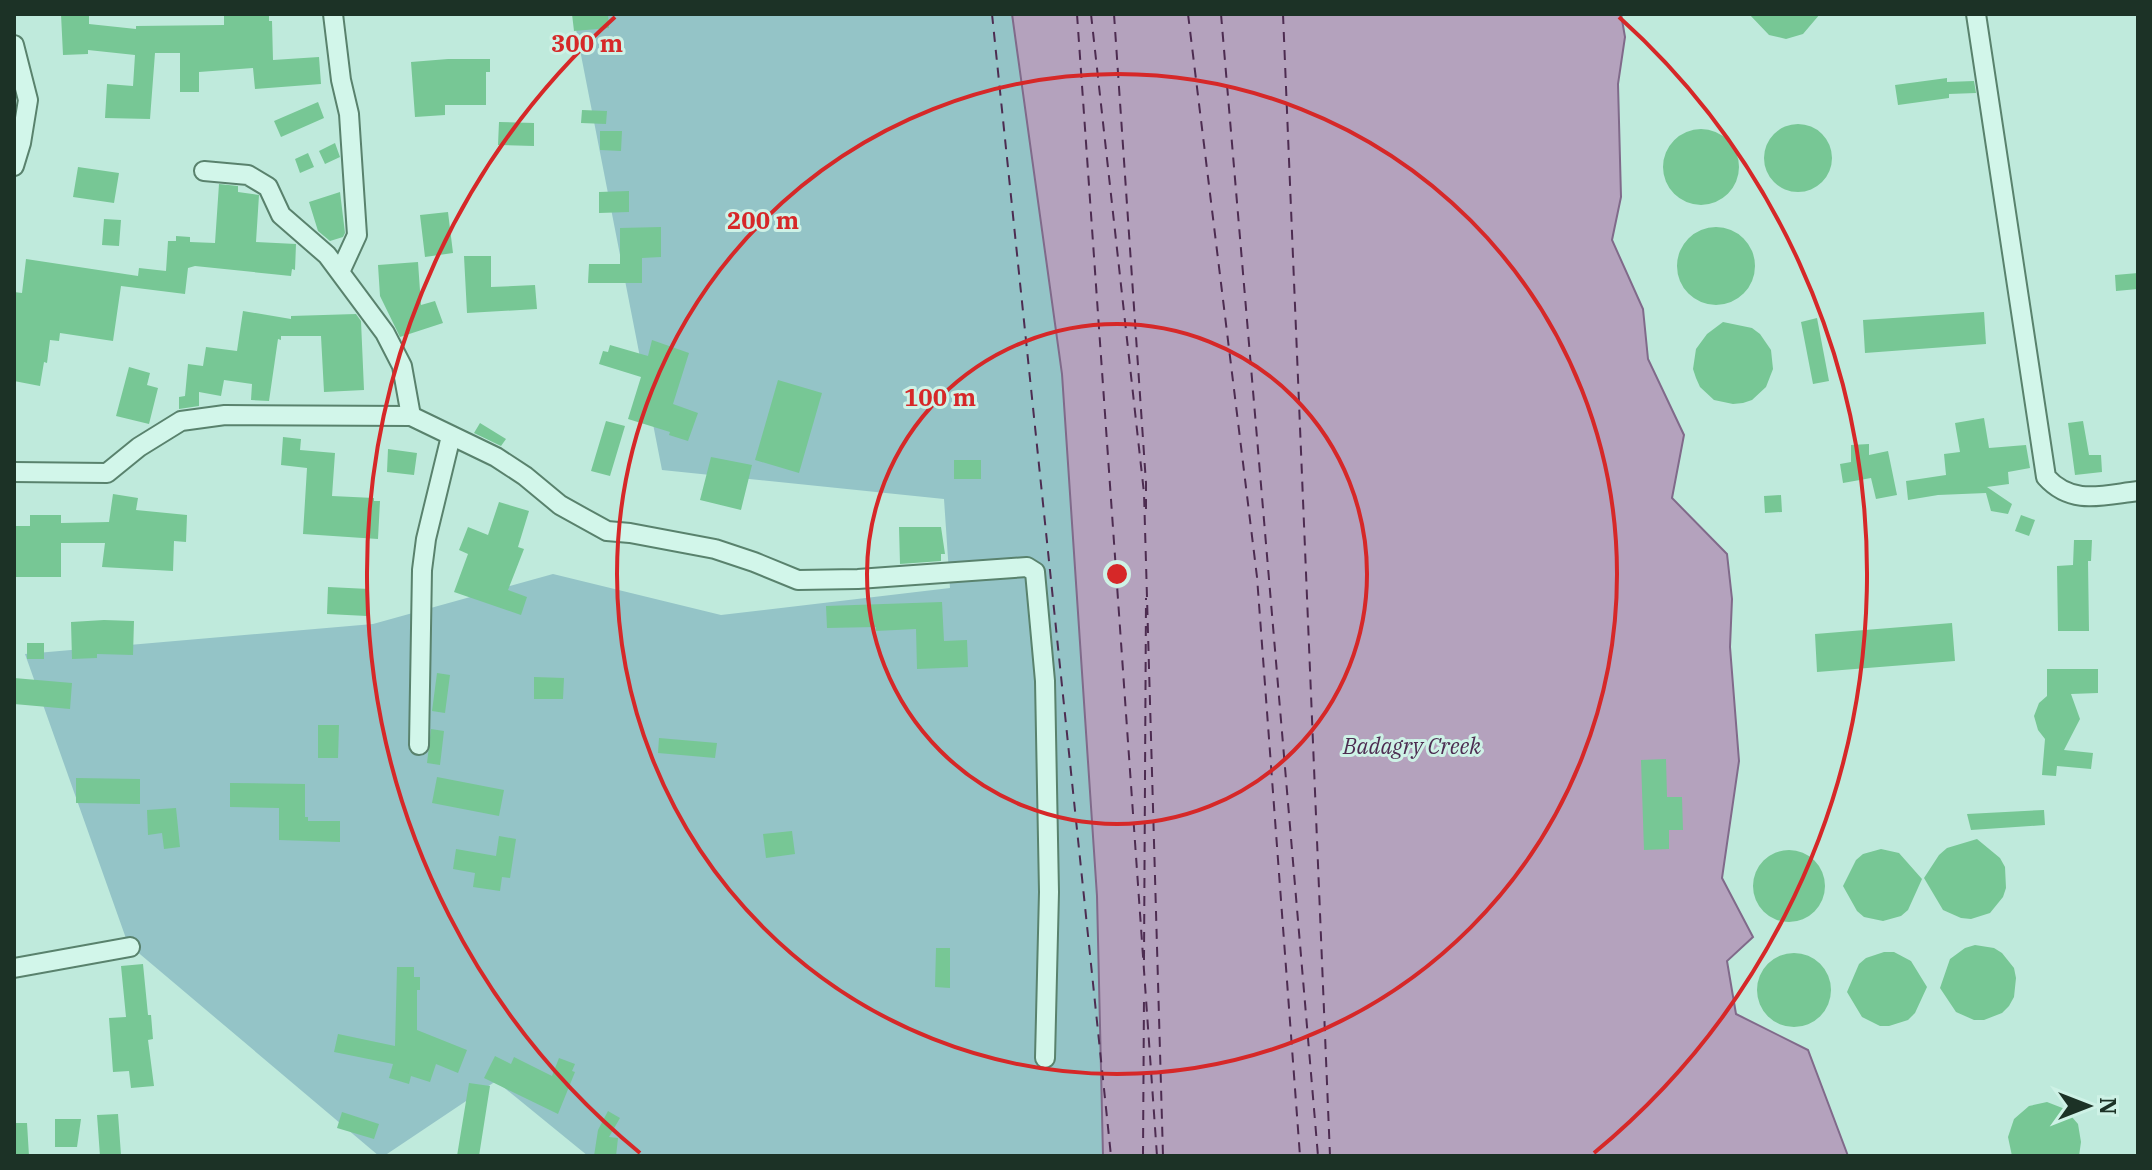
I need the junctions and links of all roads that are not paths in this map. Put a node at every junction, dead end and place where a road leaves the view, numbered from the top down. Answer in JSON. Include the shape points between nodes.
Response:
{"nodes":[{"id":1,"x":333,"y":14,"type":"edge"},
{"id":2,"x":1976,"y":14,"type":"edge"},
{"id":3,"x":14,"y":45,"type":"edge"},
{"id":4,"x":14,"y":166,"type":"edge"},
{"id":5,"x":204,"y":171,"type":"dead end"},
{"id":6,"x":340,"y":272,"type":"junction"},
{"id":7,"x":411,"y":416,"type":"junction"},
{"id":8,"x":451,"y":436,"type":"junction"},
{"id":9,"x":14,"y":472,"type":"edge"},
{"id":10,"x":2138,"y":491,"type":"edge"},
{"id":11,"x":419,"y":745,"type":"dead end"},
{"id":12,"x":130,"y":947,"type":"dead end"},
{"id":13,"x":14,"y":968,"type":"edge"},
{"id":14,"x":1045,"y":1058,"type":"dead end"}],
"edges":[{"from":1,"to":6,"type":"street","via":[[349,114],[357,235]]},
{"from":2,"to":10,"type":"street","via":[[2046,477],[2056,488],[2080,497]]},
{"from":3,"to":4,"type":"street","via":[[28,100]]},
{"from":5,"to":6,"type":"street","via":[[248,175],[268,187],[281,215]]},
{"from":6,"to":7,"type":"street","via":[[402,366]]},
{"from":7,"to":8,"type":"street"},
{"from":7,"to":9,"type":"street","via":[[225,415],[181,421],[107,473]]},
{"from":8,"to":11,"type":"street","via":[[422,570]]},
{"from":8,"to":14,"type":"street","via":[[506,463],[560,505],[607,531],[715,549],[798,580],[1017,567],[1035,572],[1045,681],[1049,862]]},
{"from":12,"to":13,"type":"street"}]}
